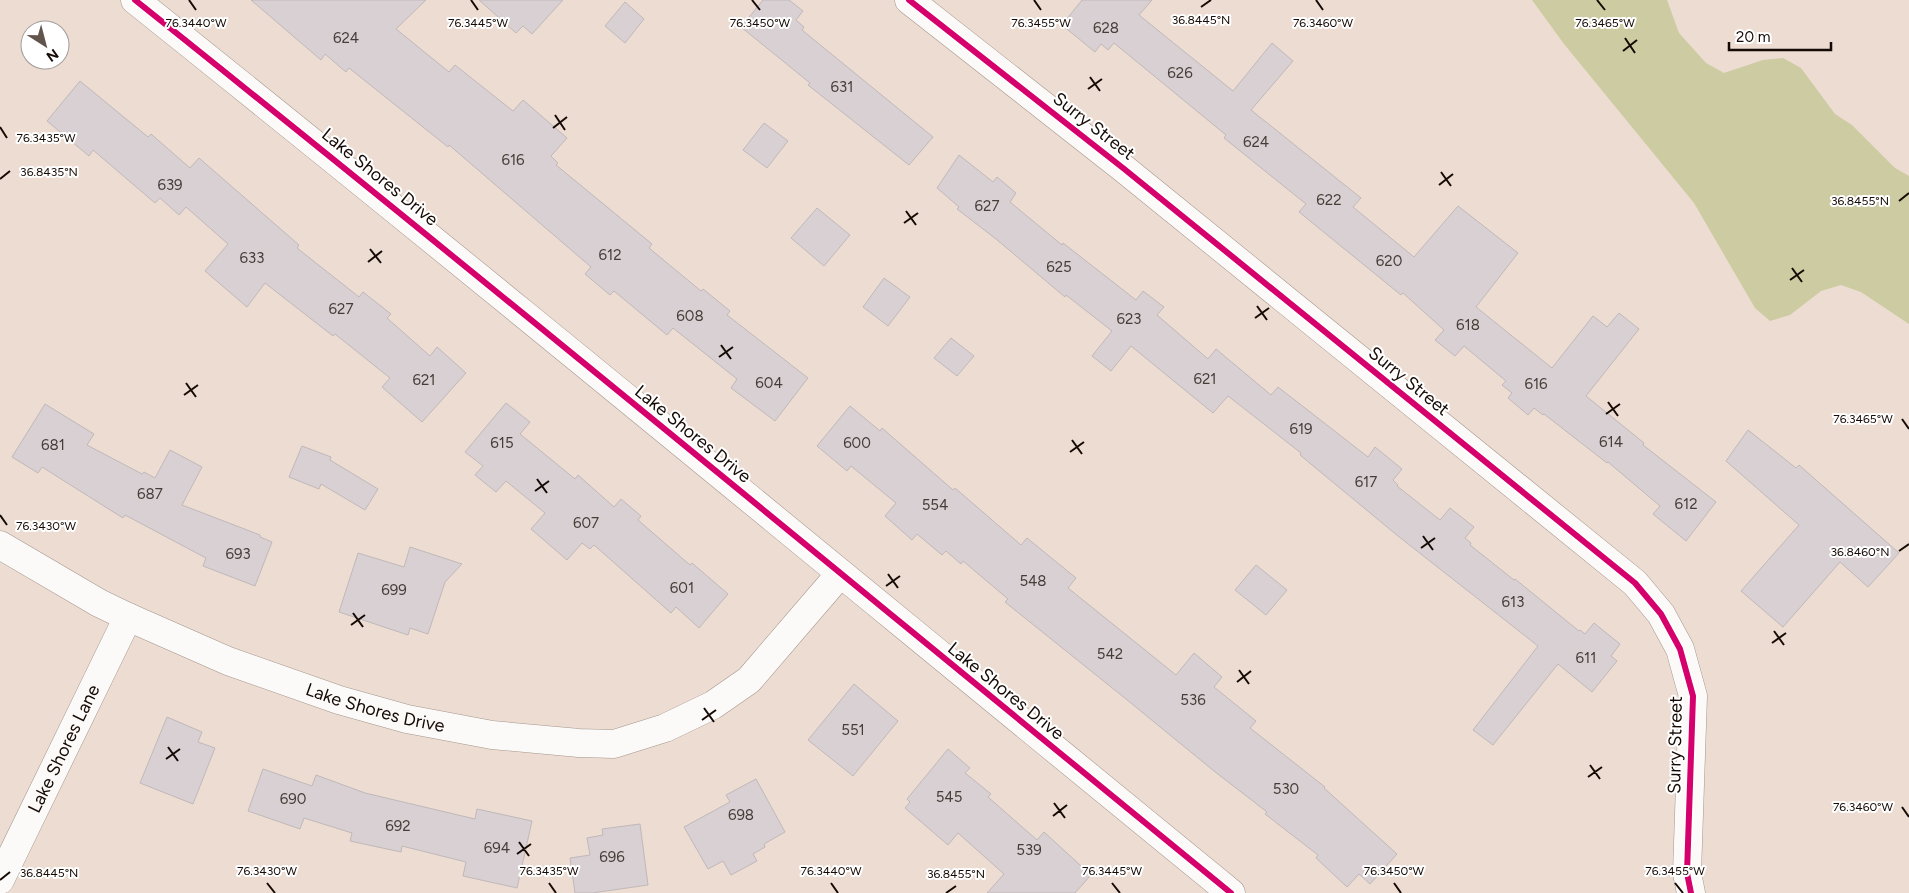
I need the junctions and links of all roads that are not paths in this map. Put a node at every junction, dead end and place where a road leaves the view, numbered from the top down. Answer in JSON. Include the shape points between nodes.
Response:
{"nodes":[{"id":1,"x":134,"y":0,"type":"edge"},
{"id":2,"x":909,"y":0,"type":"edge"},
{"id":3,"x":0,"y":545,"type":"edge"},
{"id":4,"x":840,"y":574,"type":"junction"},
{"id":5,"x":128,"y":617,"type":"junction"},
{"id":6,"x":0,"y":880,"type":"edge"},
{"id":7,"x":1231,"y":893,"type":"edge"},
{"id":8,"x":1691,"y":893,"type":"edge"}],
"edges":[{"from":1,"to":4,"type":"street","name":"Lake Shores Drive","via":[[352,173]]},
{"from":2,"to":8,"type":"street","name":"Surry Street","via":[[1123,168],[1635,583],[1661,614],[1680,649],[1693,696],[1687,873]]},
{"from":3,"to":5,"type":"street","name":"Lake Shores Drive"},
{"from":4,"to":5,"type":"street","name":"Lake Shores Drive","via":[[749,680],[713,705],[665,728],[614,744],[492,735],[406,719],[339,700],[228,661]]},
{"from":4,"to":7,"type":"street","name":"Lake Shores Drive"},
{"from":5,"to":6,"type":"street","name":"Lake Shores Lane"}]}
